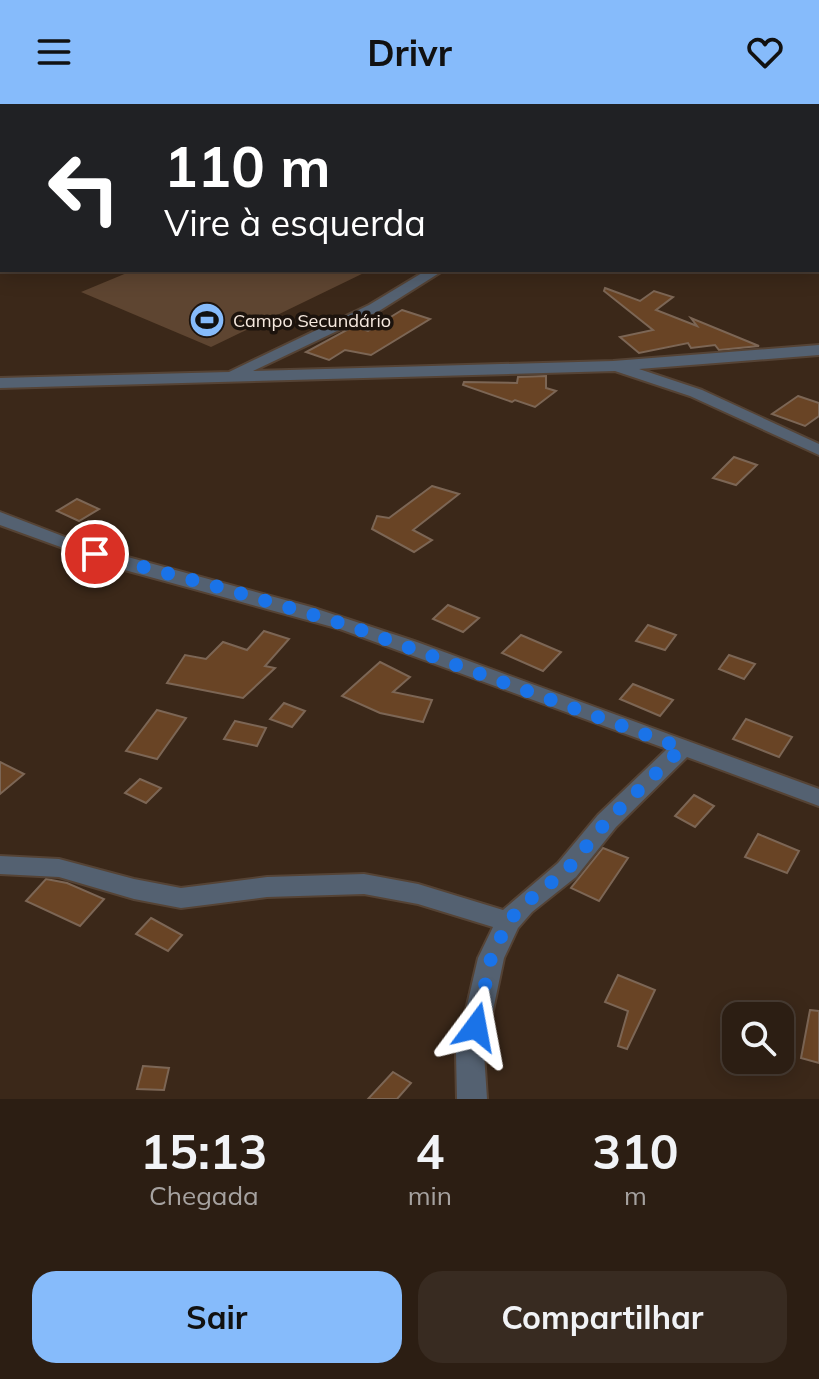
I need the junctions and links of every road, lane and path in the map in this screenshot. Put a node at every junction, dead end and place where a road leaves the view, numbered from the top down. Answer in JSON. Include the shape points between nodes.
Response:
{"nodes":[{"id":1,"x":434,"y":272,"type":"edge"},
{"id":2,"x":819,"y":350,"type":"edge"},
{"id":3,"x":613,"y":366,"type":"junction"},
{"id":4,"x":226,"y":378,"type":"junction"},
{"id":5,"x":0,"y":383,"type":"edge"},
{"id":6,"x":819,"y":450,"type":"edge"},
{"id":7,"x":0,"y":518,"type":"edge"},
{"id":8,"x":682,"y":748,"type":"junction"},
{"id":9,"x":819,"y":798,"type":"edge"},
{"id":10,"x":0,"y":865,"type":"edge"},
{"id":11,"x":508,"y":922,"type":"junction"},
{"id":12,"x":472,"y":1099,"type":"edge"}],
"edges":[{"from":1,"to":4,"type":"street","via":[[374,308]]},
{"from":2,"to":3,"type":"street"},
{"from":3,"to":4,"type":"street"},
{"from":3,"to":6,"type":"street","via":[[696,393]]},
{"from":4,"to":5,"type":"street"},
{"from":7,"to":8,"type":"street","via":[[65,546],[347,625]]},
{"from":8,"to":9,"type":"street"},
{"from":8,"to":11,"type":"street","via":[[607,821],[567,870]]},
{"from":10,"to":11,"type":"street","via":[[59,868],[181,898],[267,887],[364,884],[418,894]]},
{"from":11,"to":12,"type":"street","via":[[491,958],[470,1053]]}]}
